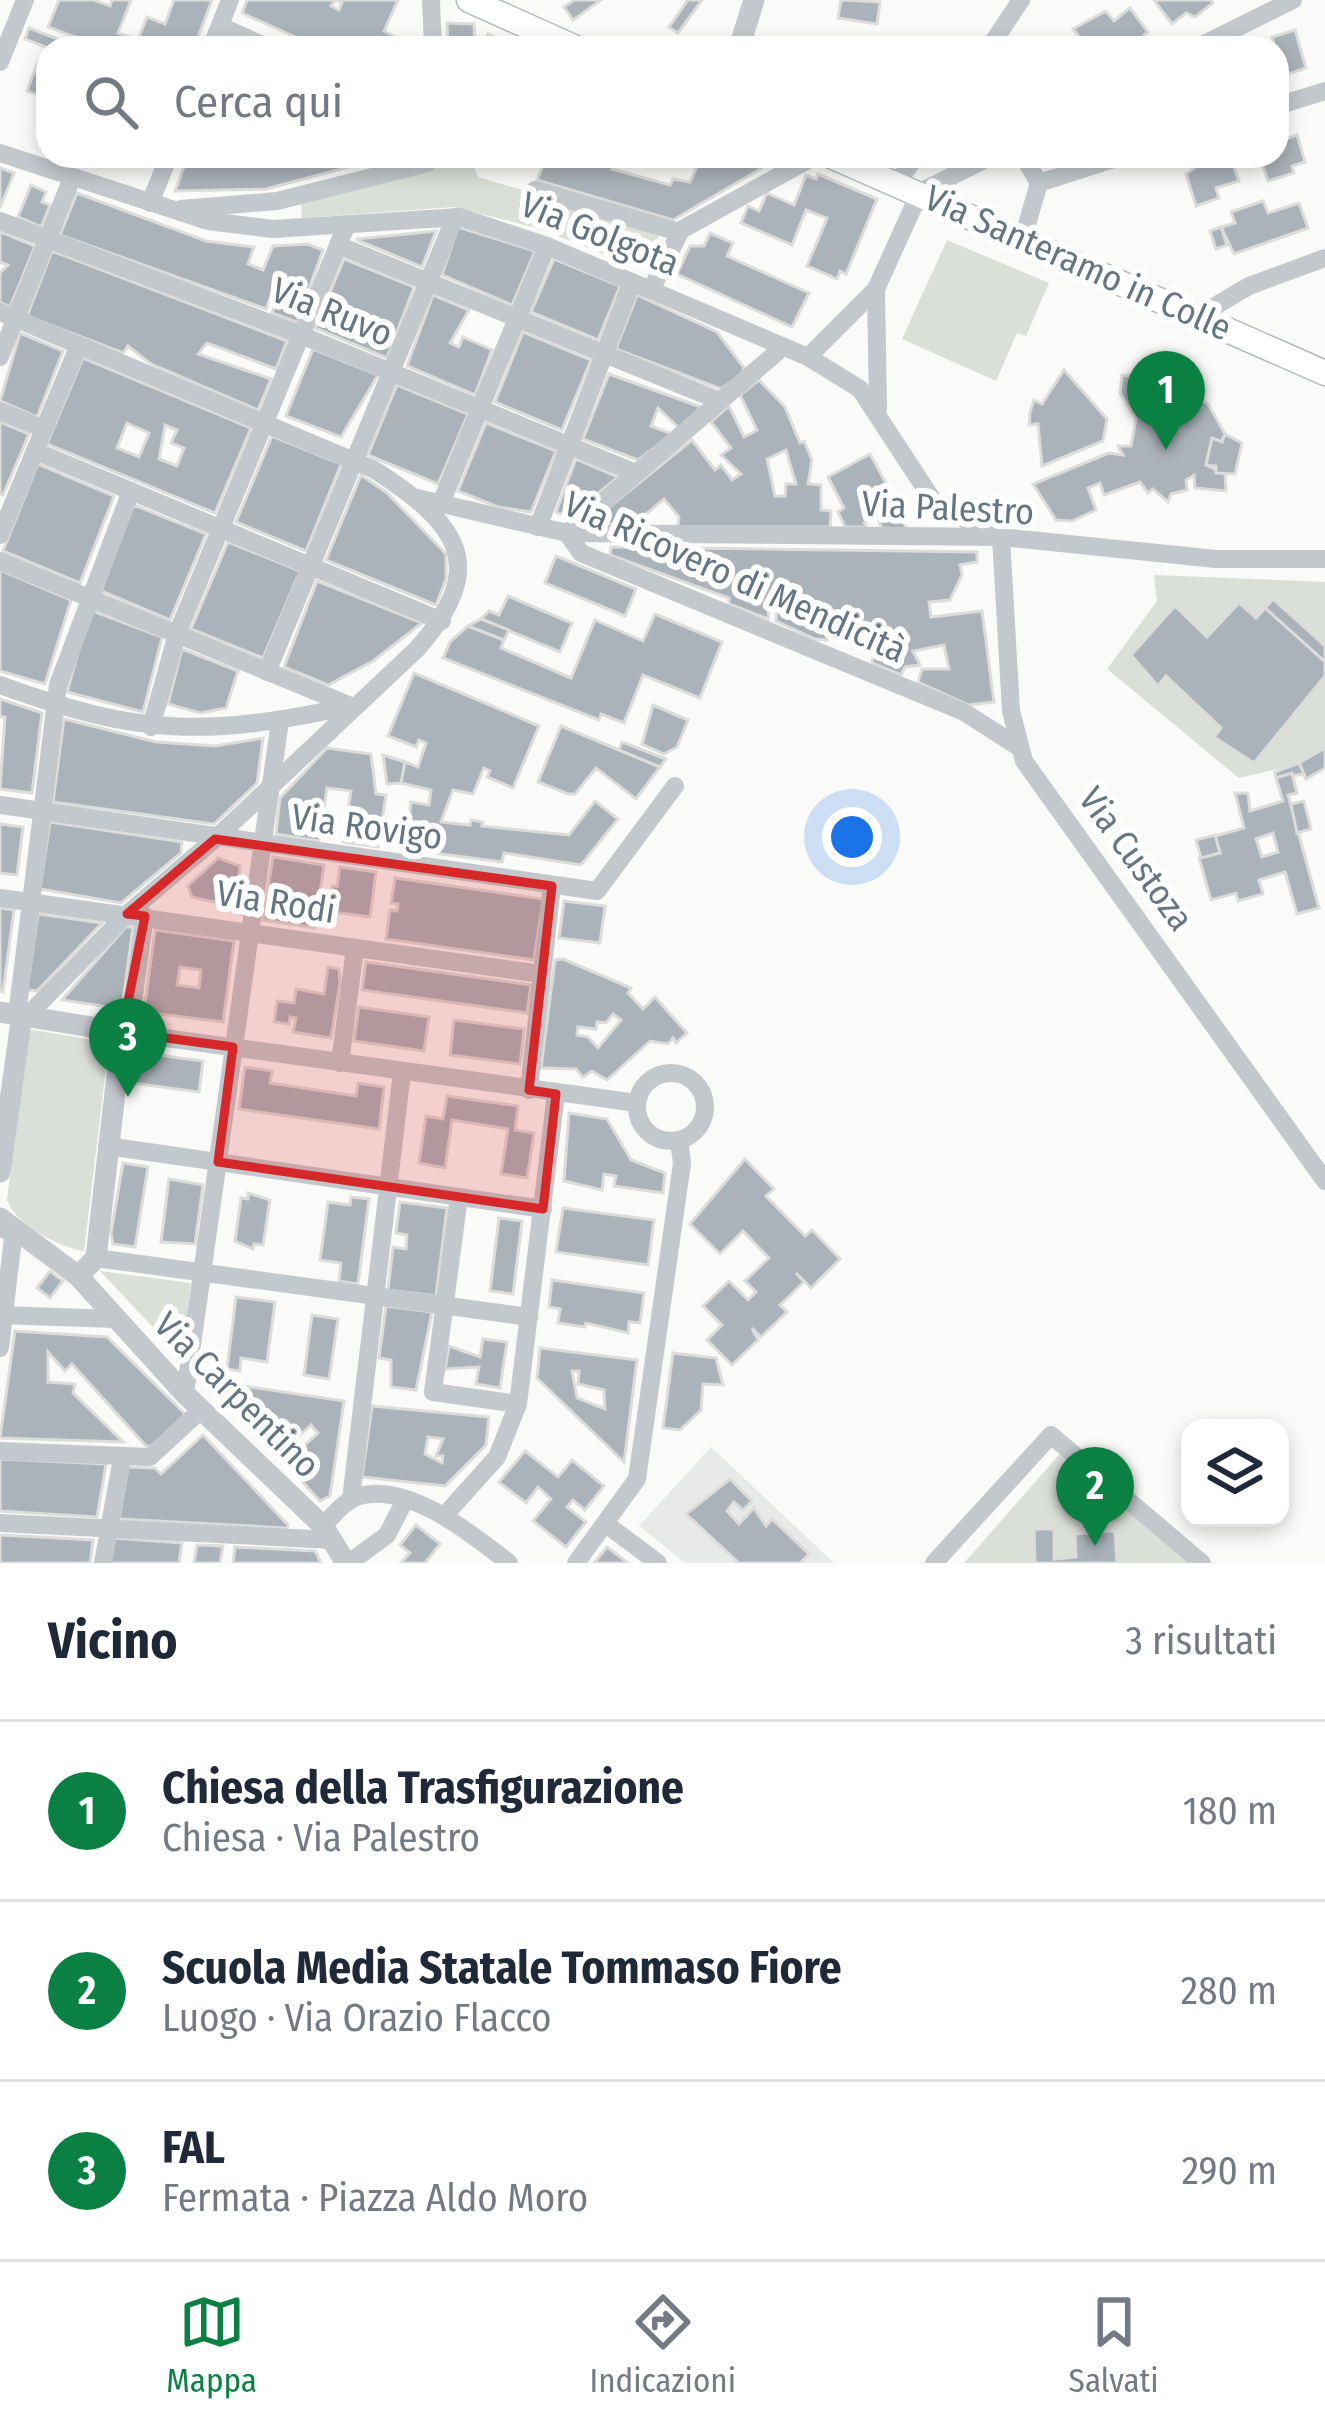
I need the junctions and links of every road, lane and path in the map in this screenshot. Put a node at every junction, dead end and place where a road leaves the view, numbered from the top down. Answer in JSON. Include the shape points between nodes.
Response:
{"nodes":[{"id":1,"x":25,"y":0,"type":"edge"},
{"id":2,"x":230,"y":0,"type":"edge"},
{"id":3,"x":430,"y":0,"type":"edge"},
{"id":4,"x":469,"y":0,"type":"edge"},
{"id":5,"x":754,"y":0,"type":"edge"},
{"id":6,"x":1021,"y":0,"type":"edge"},
{"id":7,"x":1293,"y":0,"type":"edge"},
{"id":8,"x":220,"y":26,"type":"junction"},
{"id":9,"x":216,"y":36,"type":"edge"},
{"id":10,"x":242,"y":36,"type":"edge"},
{"id":11,"x":432,"y":36,"type":"edge"},
{"id":12,"x":549,"y":36,"type":"edge"},
{"id":13,"x":743,"y":36,"type":"edge"},
{"id":14,"x":997,"y":36,"type":"edge"},
{"id":15,"x":1220,"y":36,"type":"edge"},
{"id":16,"x":0,"y":62,"type":"edge"},
{"id":17,"x":1325,"y":91,"type":"edge"},
{"id":18,"x":1289,"y":102,"type":"edge"},
{"id":19,"x":0,"y":153,"type":"edge"},
{"id":20,"x":36,"y":166,"type":"edge"},
{"id":21,"x":43,"y":168,"type":"edge"},
{"id":22,"x":164,"y":168,"type":"edge"},
{"id":23,"x":395,"y":168,"type":"edge"},
{"id":24,"x":794,"y":168,"type":"edge"},
{"id":25,"x":861,"y":168,"type":"edge"},
{"id":26,"x":913,"y":168,"type":"edge"},
{"id":27,"x":959,"y":168,"type":"edge"},
{"id":28,"x":1031,"y":168,"type":"edge"},
{"id":29,"x":1086,"y":168,"type":"edge"},
{"id":30,"x":72,"y":178,"type":"junction"},
{"id":31,"x":1040,"y":183,"type":"junction"},
{"id":32,"x":908,"y":187,"type":"junction"},
{"id":33,"x":535,"y":190,"type":"dead end"},
{"id":34,"x":150,"y":203,"type":"junction"},
{"id":35,"x":170,"y":209,"type":"junction"},
{"id":36,"x":455,"y":217,"type":"junction"},
{"id":37,"x":0,"y":221,"type":"edge"},
{"id":38,"x":347,"y":224,"type":"junction"},
{"id":39,"x":679,"y":232,"type":"junction"},
{"id":40,"x":1023,"y":238,"type":"junction"},
{"id":41,"x":48,"y":239,"type":"junction"},
{"id":42,"x":338,"y":245,"type":"junction"},
{"id":43,"x":547,"y":246,"type":"junction"},
{"id":44,"x":1325,"y":258,"type":"edge"},
{"id":45,"x":429,"y":282,"type":"junction"},
{"id":46,"x":642,"y":286,"type":"junction"},
{"id":47,"x":876,"y":290,"type":"junction"},
{"id":48,"x":8,"y":315,"type":"edge"},
{"id":49,"x":1198,"y":316,"type":"junction"},
{"id":50,"x":518,"y":318,"type":"junction"},
{"id":51,"x":302,"y":335,"type":"junction"},
{"id":52,"x":80,"y":345,"type":"junction"},
{"id":53,"x":783,"y":347,"type":"junction"},
{"id":54,"x":604,"y":354,"type":"junction"},
{"id":55,"x":0,"y":357,"type":"edge"},
{"id":56,"x":808,"y":357,"type":"junction"},
{"id":57,"x":392,"y":372,"type":"junction"},
{"id":58,"x":1325,"y":373,"type":"edge"},
{"id":59,"x":720,"y":401,"type":"junction"},
{"id":60,"x":480,"y":408,"type":"junction"},
{"id":61,"x":878,"y":410,"type":"junction"},
{"id":62,"x":0,"y":411,"type":"edge"},
{"id":63,"x":266,"y":421,"type":"junction"},
{"id":64,"x":44,"y":429,"type":"junction"},
{"id":65,"x":569,"y":445,"type":"junction"},
{"id":66,"x":35,"y":451,"type":"junction"},
{"id":67,"x":357,"y":460,"type":"junction"},
{"id":68,"x":636,"y":473,"type":"junction"},
{"id":69,"x":131,"y":491,"type":"junction"},
{"id":70,"x":428,"y":504,"type":"junction"},
{"id":71,"x":5,"y":507,"type":"edge"},
{"id":72,"x":538,"y":527,"type":"junction"},
{"id":73,"x":221,"y":529,"type":"junction"},
{"id":74,"x":567,"y":533,"type":"junction"},
{"id":75,"x":0,"y":535,"type":"edge"},
{"id":76,"x":1001,"y":537,"type":"junction"},
{"id":77,"x":1325,"y":560,"type":"edge"},
{"id":78,"x":0,"y":561,"type":"edge"},
{"id":79,"x":312,"y":567,"type":"junction"},
{"id":80,"x":86,"y":597,"type":"junction"},
{"id":81,"x":442,"y":621,"type":"junction"},
{"id":82,"x":177,"y":634,"type":"junction"},
{"id":83,"x":267,"y":672,"type":"junction"},
{"id":84,"x":0,"y":685,"type":"edge"},
{"id":85,"x":54,"y":705,"type":"junction"},
{"id":86,"x":351,"y":706,"type":"junction"},
{"id":87,"x":280,"y":721,"type":"junction"},
{"id":88,"x":151,"y":727,"type":"junction"},
{"id":89,"x":1017,"y":746,"type":"junction"},
{"id":90,"x":675,"y":786,"type":"dead end"},
{"id":91,"x":270,"y":787,"type":"junction"},
{"id":92,"x":0,"y":805,"type":"edge"},
{"id":93,"x":42,"y":812,"type":"junction"},
{"id":94,"x":215,"y":839,"type":"junction"},
{"id":95,"x":261,"y":846,"type":"junction"},
{"id":96,"x":552,"y":886,"type":"junction"},
{"id":97,"x":0,"y":898,"type":"edge"},
{"id":98,"x":30,"y":901,"type":"junction"},
{"id":99,"x":136,"y":915,"type":"junction"},
{"id":100,"x":249,"y":932,"type":"junction"},
{"id":101,"x":356,"y":948,"type":"junction"},
{"id":102,"x":542,"y":974,"type":"junction"},
{"id":103,"x":16,"y":1014,"type":"edge"},
{"id":104,"x":122,"y":1032,"type":"junction"},
{"id":105,"x":232,"y":1047,"type":"junction"},
{"id":106,"x":340,"y":1063,"type":"junction"},
{"id":107,"x":402,"y":1072,"type":"junction"},
{"id":108,"x":529,"y":1090,"type":"junction"},
{"id":109,"x":556,"y":1094,"type":"junction"},
{"id":110,"x":638,"y":1103,"type":"junction"},
{"id":111,"x":2,"y":1132,"type":"edge"},
{"id":112,"x":679,"y":1140,"type":"junction"},
{"id":113,"x":107,"y":1146,"type":"junction"},
{"id":114,"x":218,"y":1162,"type":"junction"},
{"id":115,"x":0,"y":1172,"type":"edge"},
{"id":116,"x":1325,"y":1181,"type":"edge"},
{"id":117,"x":386,"y":1187,"type":"junction"},
{"id":118,"x":459,"y":1197,"type":"junction"},
{"id":119,"x":543,"y":1209,"type":"junction"},
{"id":120,"x":5,"y":1226,"type":"edge"},
{"id":121,"x":96,"y":1258,"type":"junction"},
{"id":122,"x":203,"y":1272,"type":"junction"},
{"id":123,"x":78,"y":1276,"type":"junction"},
{"id":124,"x":374,"y":1297,"type":"junction"},
{"id":125,"x":445,"y":1306,"type":"junction"},
{"id":126,"x":3,"y":1315,"type":"edge"},
{"id":127,"x":530,"y":1317,"type":"junction"},
{"id":128,"x":115,"y":1319,"type":"junction"},
{"id":129,"x":0,"y":1348,"type":"edge"},
{"id":130,"x":193,"y":1402,"type":"junction"},
{"id":131,"x":518,"y":1405,"type":"junction"},
{"id":132,"x":0,"y":1451,"type":"edge"},
{"id":133,"x":122,"y":1458,"type":"junction"},
{"id":134,"x":351,"y":1499,"type":"junction"},
{"id":135,"x":404,"y":1502,"type":"junction"},
{"id":136,"x":445,"y":1515,"type":"junction"},
{"id":137,"x":0,"y":1523,"type":"edge"},
{"id":138,"x":606,"y":1524,"type":"junction"},
{"id":139,"x":109,"y":1529,"type":"junction"},
{"id":140,"x":328,"y":1533,"type":"junction"},
{"id":141,"x":496,"y":1559,"type":"edge"},
{"id":142,"x":103,"y":1563,"type":"edge"},
{"id":143,"x":347,"y":1563,"type":"edge"},
{"id":144,"x":576,"y":1563,"type":"edge"},
{"id":145,"x":658,"y":1563,"type":"edge"},
{"id":146,"x":934,"y":1563,"type":"edge"},
{"id":147,"x":1202,"y":1563,"type":"edge"}],
"edges":[{"from":1,"to":16,"type":"street"},
{"from":2,"to":8,"type":"street"},
{"from":3,"to":11,"type":"street"},
{"from":4,"to":12,"type":"main road"},
{"from":5,"to":13,"type":"street"},
{"from":6,"to":14,"type":"street"},
{"from":7,"to":15,"type":"street"},
{"from":8,"to":9,"type":"street"},
{"from":8,"to":10,"type":"street"},
{"from":17,"to":18,"type":"street"},
{"from":19,"to":20,"type":"street","name":"Via Golgota"},
{"from":21,"to":30,"type":"street","name":"Via Golgota"},
{"from":22,"to":34,"type":"street"},
{"from":23,"to":35,"type":"street","name":"Via Golgota","via":[[277,201]]},
{"from":24,"to":39,"type":"street"},
{"from":25,"to":32,"type":"main road","name":"Via Santeramo in Colle"},
{"from":26,"to":32,"type":"street"},
{"from":27,"to":32,"type":"street"},
{"from":28,"to":31,"type":"street"},
{"from":29,"to":31,"type":"street"},
{"from":30,"to":34,"type":"street","name":"Via Golgota"},
{"from":30,"to":41,"type":"street"},
{"from":31,"to":40,"type":"street"},
{"from":32,"to":40,"type":"main road","name":"Via Santeramo in Colle"},
{"from":32,"to":47,"type":"street"},
{"from":33,"to":39,"type":"street"},
{"from":34,"to":35,"type":"street","name":"Via Golgota"},
{"from":35,"to":38,"type":"street","name":"Via Golgota","via":[[274,229]]},
{"from":36,"to":38,"type":"street","name":"Via Golgota"},
{"from":36,"to":43,"type":"street","name":"Via Golgota"},
{"from":36,"to":45,"type":"street"},
{"from":37,"to":41,"type":"street","name":"Via Ruvo"},
{"from":38,"to":42,"type":"street"},
{"from":39,"to":46,"type":"street"},
{"from":40,"to":49,"type":"main road","name":"Via Santeramo in Colle"},
{"from":41,"to":48,"type":"street"},
{"from":41,"to":51,"type":"street","name":"Via Ruvo"},
{"from":42,"to":45,"type":"street"},
{"from":42,"to":51,"type":"street"},
{"from":43,"to":46,"type":"street","name":"Via Golgota"},
{"from":43,"to":50,"type":"street"},
{"from":44,"to":49,"type":"street","via":[[1249,286]]},
{"from":45,"to":50,"type":"street"},
{"from":45,"to":57,"type":"street"},
{"from":46,"to":53,"type":"street","name":"Via Golgota"},
{"from":46,"to":54,"type":"street"},
{"from":47,"to":56,"type":"street"},
{"from":47,"to":61,"type":"street"},
{"from":48,"to":52,"type":"street","name":"Via Ricovero di Mendicità"},
{"from":48,"to":55,"type":"street"},
{"from":49,"to":58,"type":"main road","name":"Via Santeramo in Colle"},
{"from":50,"to":54,"type":"street"},
{"from":50,"to":60,"type":"street"},
{"from":51,"to":57,"type":"street","name":"Via Ruvo"},
{"from":51,"to":63,"type":"street"},
{"from":52,"to":63,"type":"street","name":"Via Ricovero di Mendicità"},
{"from":52,"to":64,"type":"street"},
{"from":53,"to":56,"type":"street","name":"Via Golgota"},
{"from":53,"to":59,"type":"street"},
{"from":54,"to":59,"type":"street"},
{"from":54,"to":65,"type":"street"},
{"from":56,"to":61,"type":"street","name":"Via Golgota"},
{"from":57,"to":60,"type":"street","name":"Via Ruvo"},
{"from":57,"to":67,"type":"street"},
{"from":59,"to":68,"type":"street"},
{"from":60,"to":65,"type":"street","name":"Via Ruvo"},
{"from":60,"to":70,"type":"street"},
{"from":61,"to":76,"type":"street","via":[[936,505]]},
{"from":62,"to":64,"type":"street"},
{"from":63,"to":67,"type":"street","name":"Via Ricovero di Mendicità"},
{"from":63,"to":73,"type":"street"},
{"from":64,"to":66,"type":"street"},
{"from":65,"to":68,"type":"street","name":"Via Ruvo"},
{"from":65,"to":72,"type":"street"},
{"from":66,"to":69,"type":"street"},
{"from":66,"to":71,"type":"street"},
{"from":67,"to":70,"type":"street","name":"Via Ricovero di Mendicità"},
{"from":67,"to":79,"type":"street"},
{"from":68,"to":74,"type":"street"},
{"from":69,"to":73,"type":"street"},
{"from":69,"to":80,"type":"street"},
{"from":70,"to":72,"type":"street","name":"Via Ricovero di Mendicità"},
{"from":70,"to":81,"type":"street","via":[[453,538],[458,566],[456,596]]},
{"from":71,"to":75,"type":"street"},
{"from":72,"to":74,"type":"street","name":"Via Ricovero di Mendicità"},
{"from":73,"to":79,"type":"street"},
{"from":73,"to":82,"type":"street"},
{"from":74,"to":76,"type":"street","name":"Via Palestro"},
{"from":74,"to":89,"type":"street","name":"Via Ricovero di Mendicità","via":[[581,553],[964,712]]},
{"from":76,"to":77,"type":"street","name":"Via Palestro","via":[[1194,557]]},
{"from":76,"to":89,"type":"street"},
{"from":78,"to":80,"type":"street"},
{"from":79,"to":81,"type":"street"},
{"from":79,"to":83,"type":"street"},
{"from":80,"to":82,"type":"street"},
{"from":80,"to":85,"type":"street"},
{"from":81,"to":86,"type":"street"},
{"from":82,"to":83,"type":"street"},
{"from":82,"to":88,"type":"street"},
{"from":83,"to":86,"type":"street"},
{"from":84,"to":85,"type":"street"},
{"from":85,"to":88,"type":"street"},
{"from":85,"to":93,"type":"street"},
{"from":86,"to":87,"type":"street"},
{"from":86,"to":91,"type":"street"},
{"from":87,"to":88,"type":"street"},
{"from":87,"to":91,"type":"street"},
{"from":89,"to":116,"type":"street","name":"Via Custoza"},
{"from":90,"to":96,"type":"street","name":"Via Rovigo","via":[[597,891]]},
{"from":91,"to":94,"type":"street"},
{"from":91,"to":95,"type":"street"},
{"from":92,"to":93,"type":"street","name":"Via Rovigo"},
{"from":93,"to":94,"type":"street","name":"Via Rovigo"},
{"from":93,"to":98,"type":"street"},
{"from":94,"to":95,"type":"street","name":"Via Rovigo"},
{"from":94,"to":99,"type":"street"},
{"from":95,"to":96,"type":"street","name":"Via Rovigo"},
{"from":95,"to":100,"type":"street"},
{"from":96,"to":102,"type":"street"},
{"from":97,"to":98,"type":"street","name":"Via Rodi"},
{"from":98,"to":99,"type":"street","name":"Via Rodi"},
{"from":98,"to":103,"type":"street"},
{"from":99,"to":100,"type":"street","name":"Via Rodi"},
{"from":99,"to":103,"type":"street"},
{"from":99,"to":104,"type":"street","via":[[132,1009]]},
{"from":100,"to":101,"type":"street","name":"Via Rodi"},
{"from":100,"to":105,"type":"street"},
{"from":101,"to":102,"type":"street","name":"Via Rodi"},
{"from":101,"to":106,"type":"street"},
{"from":102,"to":108,"type":"street"},
{"from":103,"to":104,"type":"street"},
{"from":103,"to":111,"type":"street"},
{"from":104,"to":105,"type":"street"},
{"from":104,"to":113,"type":"street"},
{"from":105,"to":106,"type":"street"},
{"from":105,"to":114,"type":"street"},
{"from":106,"to":107,"type":"street"},
{"from":107,"to":108,"type":"street"},
{"from":107,"to":117,"type":"street"},
{"from":108,"to":109,"type":"street"},
{"from":109,"to":110,"type":"street"},
{"from":109,"to":119,"type":"street"},
{"from":110,"to":112,"type":"street","via":[[649,1132]]},
{"from":110,"to":112,"type":"street","via":[[657,1076],[691,1078],[706,1109],[698,1129]]},
{"from":111,"to":115,"type":"street"},
{"from":112,"to":138,"type":"street","via":[[637,1479]]},
{"from":113,"to":114,"type":"street"},
{"from":113,"to":121,"type":"street"},
{"from":114,"to":117,"type":"street"},
{"from":114,"to":122,"type":"street"},
{"from":117,"to":118,"type":"street"},
{"from":117,"to":124,"type":"street"},
{"from":118,"to":119,"type":"street"},
{"from":118,"to":125,"type":"street"},
{"from":119,"to":127,"type":"street"},
{"from":120,"to":123,"type":"street","name":"Via Carpentino"},
{"from":120,"to":126,"type":"street"},
{"from":121,"to":122,"type":"street"},
{"from":121,"to":123,"type":"street"},
{"from":122,"to":124,"type":"street"},
{"from":122,"to":130,"type":"street"},
{"from":123,"to":128,"type":"street","name":"Via Carpentino"},
{"from":124,"to":125,"type":"street"},
{"from":124,"to":134,"type":"street"},
{"from":125,"to":127,"type":"street"},
{"from":125,"to":131,"type":"street","via":[[434,1392]]},
{"from":126,"to":128,"type":"street"},
{"from":126,"to":129,"type":"street"},
{"from":127,"to":131,"type":"street"},
{"from":128,"to":130,"type":"street","name":"Via Carpentino"},
{"from":130,"to":133,"type":"street","via":[[150,1457]]},
{"from":130,"to":140,"type":"street","name":"Via Carpentino"},
{"from":131,"to":136,"type":"street","via":[[497,1456]]},
{"from":132,"to":133,"type":"street"},
{"from":133,"to":139,"type":"street"},
{"from":134,"to":135,"type":"street"},
{"from":134,"to":140,"type":"street"},
{"from":135,"to":136,"type":"street"},
{"from":135,"to":143,"type":"street","via":[[388,1535]]},
{"from":136,"to":141,"type":"street"},
{"from":137,"to":139,"type":"street"},
{"from":138,"to":144,"type":"street"},
{"from":138,"to":145,"type":"street"},
{"from":139,"to":140,"type":"street"},
{"from":139,"to":142,"type":"street"},
{"from":140,"to":143,"type":"street","name":"Via Carpentino"},
{"from":146,"to":147,"type":"street","via":[[1051,1435]]}]}
